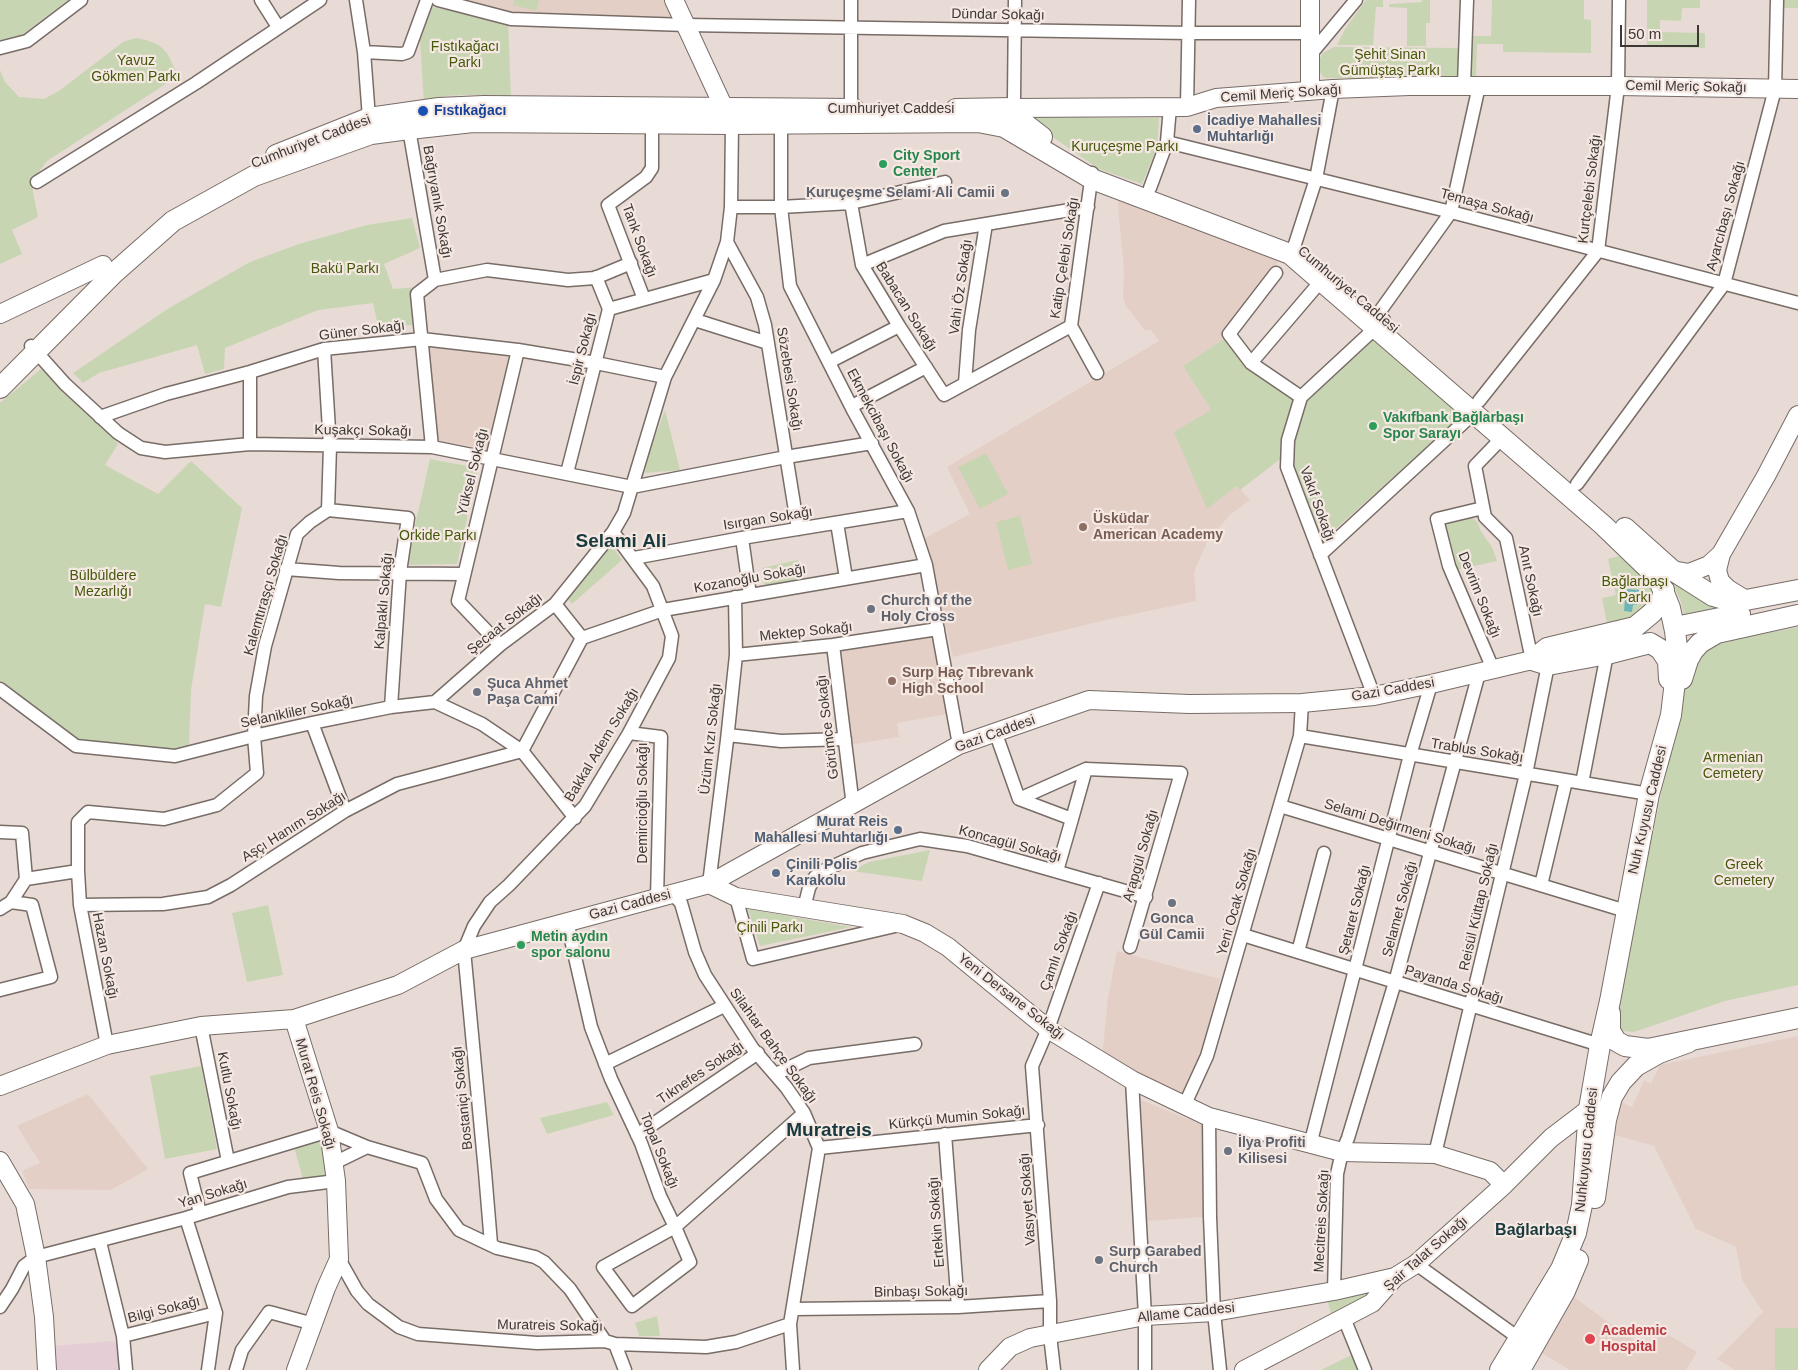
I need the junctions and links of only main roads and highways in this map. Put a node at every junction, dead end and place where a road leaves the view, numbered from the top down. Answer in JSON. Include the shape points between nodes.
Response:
{"nodes":[{"id":1,"x":728,"y":116,"type":"junction"},
{"id":2,"x":1092,"y":175,"type":"junction"},
{"id":3,"x":1292,"y":249,"type":"junction"},
{"id":4,"x":1379,"y":321,"type":"junction"},
{"id":5,"x":33,"y":349,"type":"junction"},
{"id":6,"x":0,"y":373,"type":"edge"},
{"id":7,"x":0,"y":388,"type":"edge"},
{"id":8,"x":1476,"y":407,"type":"junction"},
{"id":9,"x":1664,"y":590,"type":"junction"},
{"id":10,"x":1798,"y":590,"type":"edge"},
{"id":11,"x":1798,"y":602,"type":"edge"},
{"id":12,"x":1798,"y":615,"type":"edge"},
{"id":13,"x":1540,"y":663,"type":"junction"},
{"id":14,"x":1671,"y":715,"type":"junction"},
{"id":15,"x":1610,"y":1001,"type":"junction"},
{"id":16,"x":1798,"y":1018,"type":"edge"},
{"id":17,"x":1689,"y":1042,"type":"junction"},
{"id":18,"x":1598,"y":1100,"type":"junction"},
{"id":19,"x":1500,"y":1370,"type":"edge"},
{"id":20,"x":1520,"y":1370,"type":"edge"}],
"edges":[{"from":1,"to":2,"type":"main road","name":"Cumhuriyet Caddesi","via":[[781,123],[978,122],[1004,127]]},
{"from":1,"to":2,"type":"main road","name":"Cumhuriyet Caddesi","via":[[1014,104],[1020,120]]},
{"from":1,"to":5,"type":"main road","name":"Cumhuriyet Caddesi","via":[[652,123],[473,122],[371,134],[254,176],[173,221]]},
{"from":1,"to":5,"type":"main road","name":"Cumhuriyet Caddesi","via":[[484,106],[439,108],[369,118],[245,168],[163,211],[103,265]]},
{"from":2,"to":3,"type":"main road","name":"Cumhuriyet Caddesi"},
{"from":2,"to":3,"type":"main road","name":"Cumhuriyet Caddesi","via":[[1150,188]]},
{"from":3,"to":4,"type":"main road","name":"Cumhuriyet Caddesi"},
{"from":3,"to":4,"type":"main road","name":"Cumhuriyet Caddesi","via":[[1321,281]]},
{"from":4,"to":8,"type":"main road","name":"Cumhuriyet Caddesi"},
{"from":5,"to":6,"type":"main road","name":"Cumhuriyet Caddesi"},
{"from":5,"to":7,"type":"main road","name":"Cumhuriyet Caddesi"},
{"from":8,"to":9,"type":"main road","name":"Cumhuriyet Caddesi","via":[[1502,438],[1604,525],[1658,578]]},
{"from":8,"to":10,"type":"main road","name":"Cumhuriyet Caddesi","via":[[1577,484],[1672,570],[1713,596],[1746,600]]},
{"from":9,"to":13,"type":"main road","via":[[1661,602],[1635,627],[1546,648]]},
{"from":9,"to":14,"type":"main road","name":"Nuh Kuyusu Caddesi","via":[[1678,656]]},
{"from":11,"to":13,"type":"main road","via":[[1671,628]]},
{"from":12,"to":14,"type":"main road","via":[[1717,633],[1700,643],[1688,660]]},
{"from":13,"to":14,"type":"main road","via":[[1607,654],[1650,643],[1660,649],[1668,661]]},
{"from":14,"to":15,"type":"main road","name":"Nuh Kuyusu Caddesi","via":[[1649,794]]},
{"from":15,"to":17,"type":"main road","via":[[1610,1030],[1620,1044],[1648,1049]]},
{"from":15,"to":18,"type":"main road","name":"Nuhkuyusu Caddesi","via":[[1600,1045]]},
{"from":16,"to":17,"type":"main road"},
{"from":17,"to":18,"type":"main road","name":"Nuhkuyusu Caddesi","via":[[1636,1066]]},
{"from":18,"to":19,"type":"main road","name":"Nuhkuyusu Caddesi","via":[[1576,1233],[1561,1269]]},
{"from":18,"to":20,"type":"main road","name":"Nuhkuyusu Caddesi","via":[[1606,1120],[1593,1215],[1565,1291]]}]}
